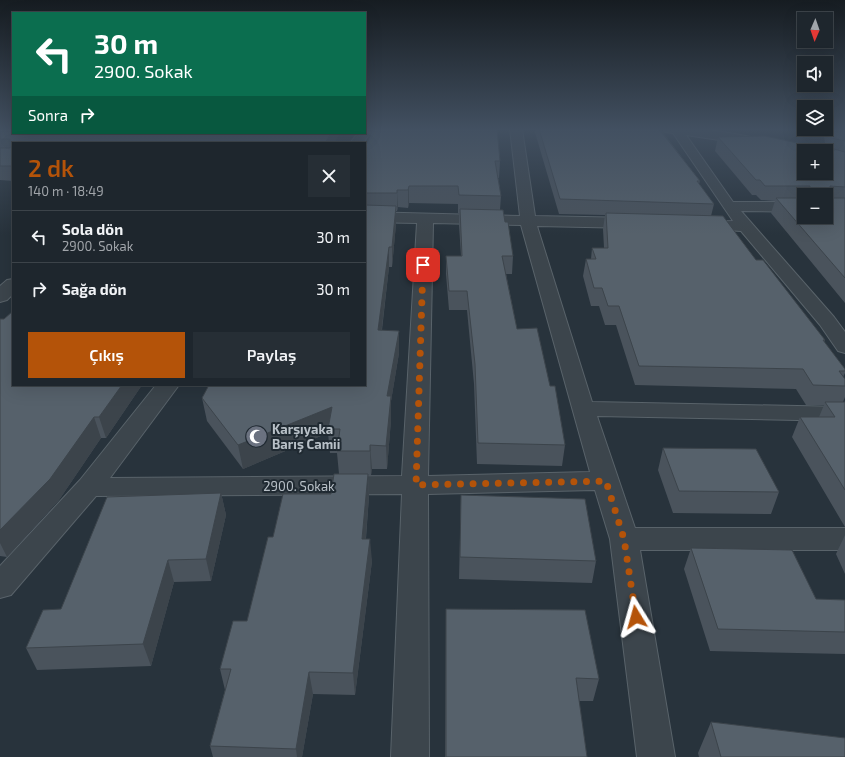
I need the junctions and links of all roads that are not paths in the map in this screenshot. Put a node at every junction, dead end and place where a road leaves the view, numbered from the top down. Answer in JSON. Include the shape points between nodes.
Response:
{"nodes":[{"id":1,"x":521,"y":164,"type":"edge"},
{"id":2,"x":699,"y":164,"type":"edge"},
{"id":3,"x":729,"y":206,"type":"junction"},
{"id":4,"x":797,"y":207,"type":"edge"},
{"id":5,"x":366,"y":217,"type":"edge"},
{"id":6,"x":425,"y":218,"type":"junction"},
{"id":7,"x":528,"y":220,"type":"junction"},
{"id":8,"x":645,"y":224,"type":"edge"},
{"id":9,"x":684,"y":225,"type":"edge"},
{"id":10,"x":747,"y":226,"type":"junction"},
{"id":11,"x":12,"y":285,"type":"edge"},
{"id":12,"x":0,"y":296,"type":"edge"},
{"id":13,"x":0,"y":302,"type":"edge"},
{"id":14,"x":12,"y":303,"type":"edge"},
{"id":15,"x":836,"y":321,"type":"edge"},
{"id":16,"x":845,"y":347,"type":"edge"},
{"id":17,"x":167,"y":386,"type":"edge"},
{"id":18,"x":583,"y":409,"type":"junction"},
{"id":19,"x":845,"y":414,"type":"edge"},
{"id":20,"x":606,"y":481,"type":"junction"},
{"id":21,"x":416,"y":485,"type":"junction"},
{"id":22,"x":89,"y":487,"type":"junction"},
{"id":23,"x":624,"y":539,"type":"junction"},
{"id":24,"x":845,"y":539,"type":"edge"},
{"id":25,"x":0,"y":586,"type":"edge"},
{"id":26,"x":410,"y":757,"type":"edge"},
{"id":27,"x":656,"y":757,"type":"edge"}],
"edges":[{"from":1,"to":7,"type":"street"},
{"from":2,"to":3,"type":"street"},
{"from":3,"to":4,"type":"street"},
{"from":3,"to":10,"type":"street"},
{"from":5,"to":6,"type":"street"},
{"from":6,"to":7,"type":"street"},
{"from":6,"to":21,"type":"street"},
{"from":7,"to":8,"type":"street"},
{"from":7,"to":18,"type":"street"},
{"from":9,"to":10,"type":"street"},
{"from":10,"to":15,"type":"street"},
{"from":11,"to":12,"type":"street"},
{"from":13,"to":14,"type":"street"},
{"from":15,"to":16,"type":"street"},
{"from":17,"to":22,"type":"street"},
{"from":18,"to":19,"type":"street"},
{"from":18,"to":20,"type":"street"},
{"from":20,"to":21,"type":"street","name":"2900. Sokak"},
{"from":20,"to":23,"type":"street"},
{"from":21,"to":22,"type":"street","name":"2900. Sokak"},
{"from":21,"to":26,"type":"street"},
{"from":22,"to":25,"type":"street"},
{"from":23,"to":24,"type":"street"},
{"from":23,"to":27,"type":"street"}]}
